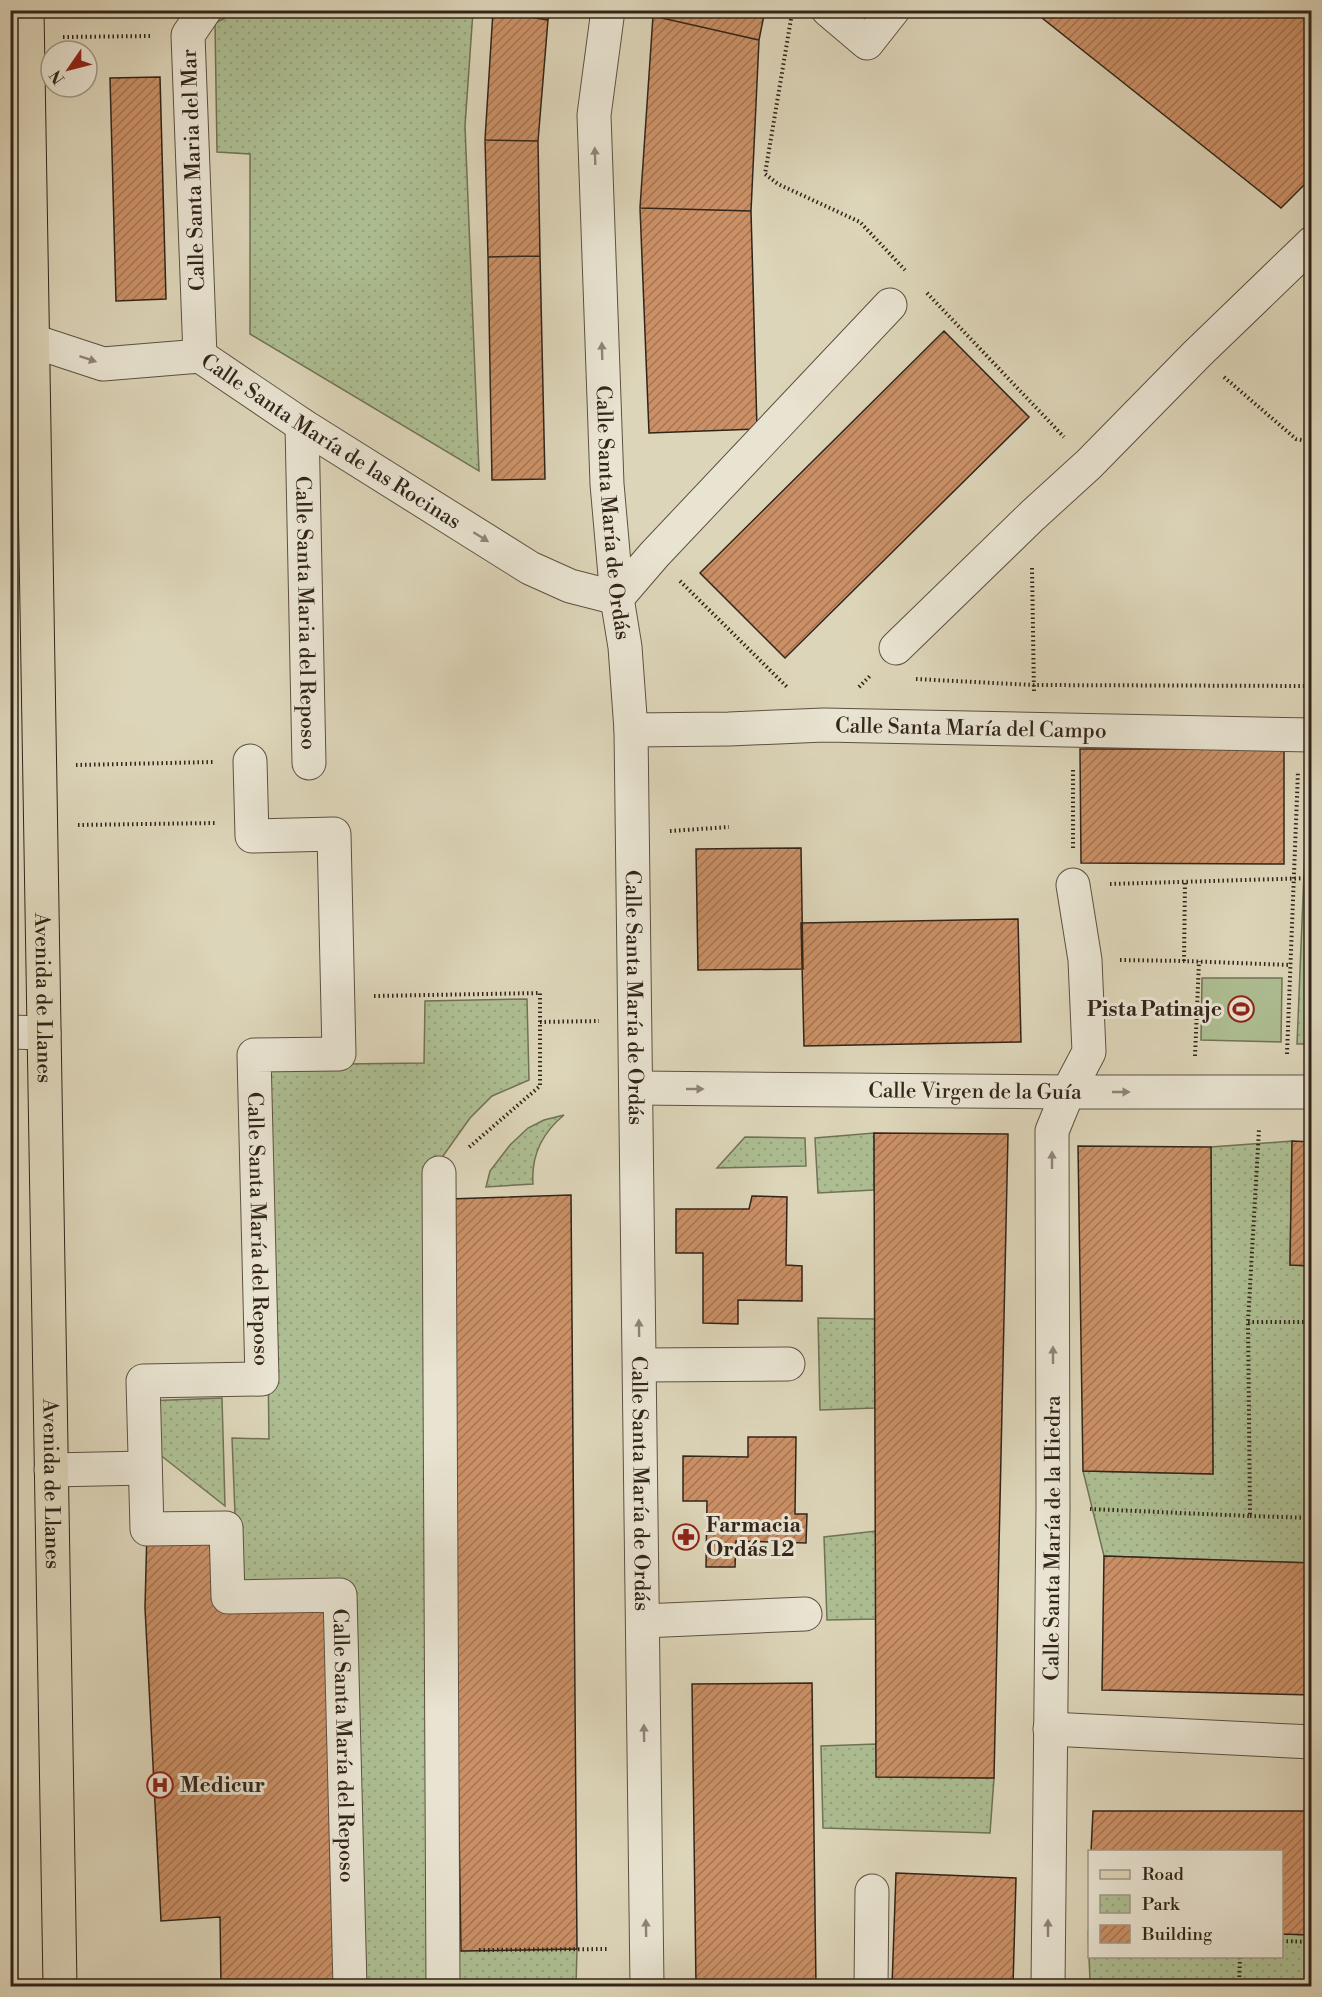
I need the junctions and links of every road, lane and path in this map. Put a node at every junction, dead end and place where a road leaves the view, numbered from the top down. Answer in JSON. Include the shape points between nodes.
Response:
{"nodes":[{"id":1,"x":608,"y":10,"type":"edge"},
{"id":2,"x":792,"y":10,"type":"edge"},
{"id":3,"x":828,"y":10,"type":"edge"},
{"id":4,"x":893,"y":10,"type":"edge"},
{"id":5,"x":197,"y":23,"type":"edge"},
{"id":6,"x":28,"y":24,"type":"edge"},
{"id":7,"x":1311,"y":243,"type":"edge"},
{"id":8,"x":909,"y":274,"type":"dead end"},
{"id":9,"x":925,"y":291,"type":"dead end"},
{"id":10,"x":890,"y":305,"type":"dead end"},
{"id":11,"x":22,"y":332,"type":"edge"},
{"id":12,"x":1197,"y":354,"type":"junction"},
{"id":13,"x":200,"y":356,"type":"junction"},
{"id":14,"x":302,"y":425,"type":"junction"},
{"id":15,"x":1311,"y":442,"type":"edge"},
{"id":16,"x":1089,"y":464,"type":"junction"},
{"id":17,"x":1032,"y":516,"type":"junction"},
{"id":18,"x":654,"y":555,"type":"junction"},
{"id":19,"x":617,"y":598,"type":"junction"},
{"id":20,"x":900,"y":663,"type":"joint"},
{"id":21,"x":869,"y":676,"type":"dead end"},
{"id":22,"x":881,"y":677,"type":"dead end"},
{"id":23,"x":1033,"y":685,"type":"junction"},
{"id":24,"x":1311,"y":686,"type":"edge"},
{"id":25,"x":824,"y":725,"type":"junction"},
{"id":26,"x":1035,"y":729,"type":"junction"},
{"id":27,"x":1074,"y":729,"type":"junction"},
{"id":28,"x":631,"y":730,"type":"junction"},
{"id":29,"x":1306,"y":734,"type":"edge"},
{"id":30,"x":250,"y":761,"type":"joint"},
{"id":31,"x":309,"y":763,"type":"dead end"},
{"id":32,"x":40,"y":765,"type":"junction"},
{"id":33,"x":252,"y":823,"type":"junction"},
{"id":34,"x":40,"y":826,"type":"junction"},
{"id":35,"x":729,"y":827,"type":"dead end"},
{"id":36,"x":633,"y":834,"type":"junction"},
{"id":37,"x":1294,"y":878,"type":"junction"},
{"id":38,"x":1311,"y":878,"type":"edge"},
{"id":39,"x":1185,"y":881,"type":"junction"},
{"id":40,"x":1073,"y":885,"type":"junction"},
{"id":41,"x":1085,"y":960,"type":"junction"},
{"id":42,"x":1184,"y":961,"type":"junction"},
{"id":43,"x":1199,"y":961,"type":"junction"},
{"id":44,"x":1291,"y":965,"type":"junction"},
{"id":45,"x":338,"y":996,"type":"junction"},
{"id":46,"x":635,"y":1020,"type":"junction"},
{"id":47,"x":540,"y":1022,"type":"junction"},
{"id":48,"x":10,"y":1032,"type":"edge"},
{"id":49,"x":44,"y":1033,"type":"junction"},
{"id":50,"x":637,"y":1088,"type":"junction"},
{"id":51,"x":1068,"y":1092,"type":"junction"},
{"id":52,"x":1194,"y":1092,"type":"junction"},
{"id":53,"x":1286,"y":1092,"type":"edge"},
{"id":54,"x":439,"y":1173,"type":"joint"},
{"id":55,"x":1248,"y":1322,"type":"junction"},
{"id":56,"x":1311,"y":1322,"type":"edge"},
{"id":57,"x":788,"y":1364,"type":"dead end"},
{"id":58,"x":639,"y":1365,"type":"junction"},
{"id":59,"x":145,"y":1468,"type":"junction"},
{"id":60,"x":51,"y":1470,"type":"junction"},
{"id":61,"x":1053,"y":1508,"type":"junction"},
{"id":62,"x":1250,"y":1516,"type":"junction"},
{"id":63,"x":1311,"y":1518,"type":"edge"},
{"id":64,"x":804,"y":1614,"type":"dead end"},
{"id":65,"x":643,"y":1621,"type":"junction"},
{"id":66,"x":1050,"y":1729,"type":"junction"},
{"id":67,"x":1311,"y":1742,"type":"edge"},
{"id":68,"x":872,"y":1891,"type":"dead end"},
{"id":69,"x":1283,"y":1941,"type":"edge"},
{"id":70,"x":1311,"y":1942,"type":"edge"},
{"id":71,"x":646,"y":1948,"type":"junction"},
{"id":72,"x":442,"y":1951,"type":"junction"},
{"id":73,"x":1240,"y":1958,"type":"edge"},
{"id":74,"x":60,"y":1986,"type":"edge"},
{"id":75,"x":350,"y":1986,"type":"edge"},
{"id":76,"x":443,"y":1986,"type":"edge"},
{"id":77,"x":647,"y":1986,"type":"edge"},
{"id":78,"x":871,"y":1986,"type":"edge"},
{"id":79,"x":1048,"y":1986,"type":"edge"},
{"id":80,"x":1239,"y":1986,"type":"edge"}],
"edges":[{"from":19,"to":1,"type":"street","name":"Calle Santa María de Ordás","one_way":true,"via":[[607,484],[594,115]]},
{"from":2,"to":8,"type":"path","via":[[765,174],[778,184],[860,222]]},
{"from":3,"to":4,"type":"street","via":[[867,43]]},
{"from":5,"to":6,"type":"path","name":"Calle Santa Maria del Mar"},
{"from":5,"to":13,"type":"street","name":"Calle Santa Maria del Mar"},
{"from":6,"to":11,"type":"main road","name":"Avenida de Llanes"},
{"from":7,"to":12,"type":"street"},
{"from":9,"to":16,"type":"path"},
{"from":10,"to":18,"type":"street"},
{"from":11,"to":13,"type":"street","name":"Calle Santa María de las Rocinas","one_way":true,"via":[[103,364]]},
{"from":11,"to":32,"type":"main road","name":"Avenida de Llanes"},
{"from":12,"to":15,"type":"path","via":[[1296,439]]},
{"from":12,"to":16,"type":"street"},
{"from":13,"to":14,"type":"street","name":"Calle Santa María de las Rocinas"},
{"from":14,"to":19,"type":"street","name":"Calle Santa María de las Rocinas","one_way":true,"via":[[530,568],[570,586]]},
{"from":14,"to":31,"type":"street","name":"Calle Santa Maria del Reposo"},
{"from":16,"to":17,"type":"street"},
{"from":17,"to":20,"type":"street"},
{"from":17,"to":23,"type":"path"},
{"from":18,"to":19,"type":"street"},
{"from":18,"to":25,"type":"path"},
{"from":19,"to":28,"type":"street","name":"Calle Santa María de Ordás"},
{"from":20,"to":23,"type":"path"},
{"from":21,"to":22,"type":"path"},
{"from":23,"to":24,"type":"path"},
{"from":23,"to":26,"type":"path"},
{"from":25,"to":26,"type":"street","name":"Calle Santa María del Campo"},
{"from":25,"to":28,"type":"street","name":"Calle Santa María del Campo"},
{"from":26,"to":27,"type":"street","name":"Calle Santa María del Campo"},
{"from":27,"to":29,"type":"street","name":"Calle Santa María del Campo"},
{"from":27,"to":40,"type":"path"},
{"from":28,"to":36,"type":"street","name":"Calle Santa María de Ordás"},
{"from":29,"to":37,"type":"path"},
{"from":30,"to":32,"type":"path"},
{"from":30,"to":33,"type":"street"},
{"from":32,"to":34,"type":"main road","name":"Avenida de Llanes"},
{"from":33,"to":34,"type":"path"},
{"from":33,"to":45,"type":"street","name":"Calle Santa María del Reposo","via":[[252,836],[334,834]]},
{"from":34,"to":49,"type":"main road","name":"Avenida de Llanes"},
{"from":35,"to":36,"type":"path"},
{"from":36,"to":46,"type":"street","name":"Calle Santa María de Ordás"},
{"from":37,"to":38,"type":"path"},
{"from":37,"to":39,"type":"path"},
{"from":37,"to":44,"type":"path"},
{"from":39,"to":40,"type":"path"},
{"from":39,"to":42,"type":"path"},
{"from":40,"to":41,"type":"street"},
{"from":41,"to":42,"type":"path"},
{"from":41,"to":51,"type":"street","via":[[1089,1052]]},
{"from":42,"to":43,"type":"path"},
{"from":43,"to":44,"type":"path"},
{"from":43,"to":52,"type":"path"},
{"from":44,"to":53,"type":"path"},
{"from":45,"to":47,"type":"path","via":[[540,993]]},
{"from":45,"to":59,"type":"street","name":"Calle Santa María del Reposo","via":[[339,1054],[254,1055],[262,1379],[143,1381]]},
{"from":46,"to":47,"type":"path"},
{"from":46,"to":50,"type":"street","name":"Calle Santa María de Ordás"},
{"from":47,"to":54,"type":"path","via":[[540,1086]]},
{"from":48,"to":49,"type":"street"},
{"from":49,"to":60,"type":"main road","name":"Avenida de Llanes"},
{"from":50,"to":51,"type":"street","name":"Calle Virgen de la Guía","one_way":true},
{"from":58,"to":50,"type":"street","name":"Calle Santa María de Ordás","one_way":true},
{"from":51,"to":52,"type":"street","name":"Calle Virgen de la Guía","one_way":true},
{"from":61,"to":51,"type":"street","name":"Calle Santa María de la Hiedra","one_way":true,"via":[[1052,1131]]},
{"from":52,"to":53,"type":"street","name":"Calle Virgen de la Guía"},
{"from":53,"to":55,"type":"path"},
{"from":54,"to":72,"type":"street"},
{"from":55,"to":56,"type":"path"},
{"from":55,"to":62,"type":"path"},
{"from":57,"to":58,"type":"street"},
{"from":58,"to":65,"type":"street","name":"Calle Santa María de Ordás"},
{"from":59,"to":60,"type":"street"},
{"from":59,"to":75,"type":"street","name":"Calle Santa María del Reposo","via":[[147,1529],[226,1528],[228,1597],[340,1595]]},
{"from":60,"to":74,"type":"main road","name":"Avenida de Llanes"},
{"from":61,"to":62,"type":"path"},
{"from":61,"to":66,"type":"street","name":"Calle Santa María de la Hiedra"},
{"from":62,"to":63,"type":"path"},
{"from":64,"to":65,"type":"street"},
{"from":71,"to":65,"type":"street","name":"Calle Santa María de Ordás","one_way":true},
{"from":66,"to":67,"type":"street"},
{"from":79,"to":66,"type":"street","name":"Calle Santa María de la Hiedra","one_way":true},
{"from":68,"to":78,"type":"street"},
{"from":69,"to":70,"type":"path"},
{"from":71,"to":72,"type":"path"},
{"from":71,"to":77,"type":"street","name":"Calle Santa María de Ordás"},
{"from":72,"to":76,"type":"street"},
{"from":73,"to":80,"type":"path"}]}
